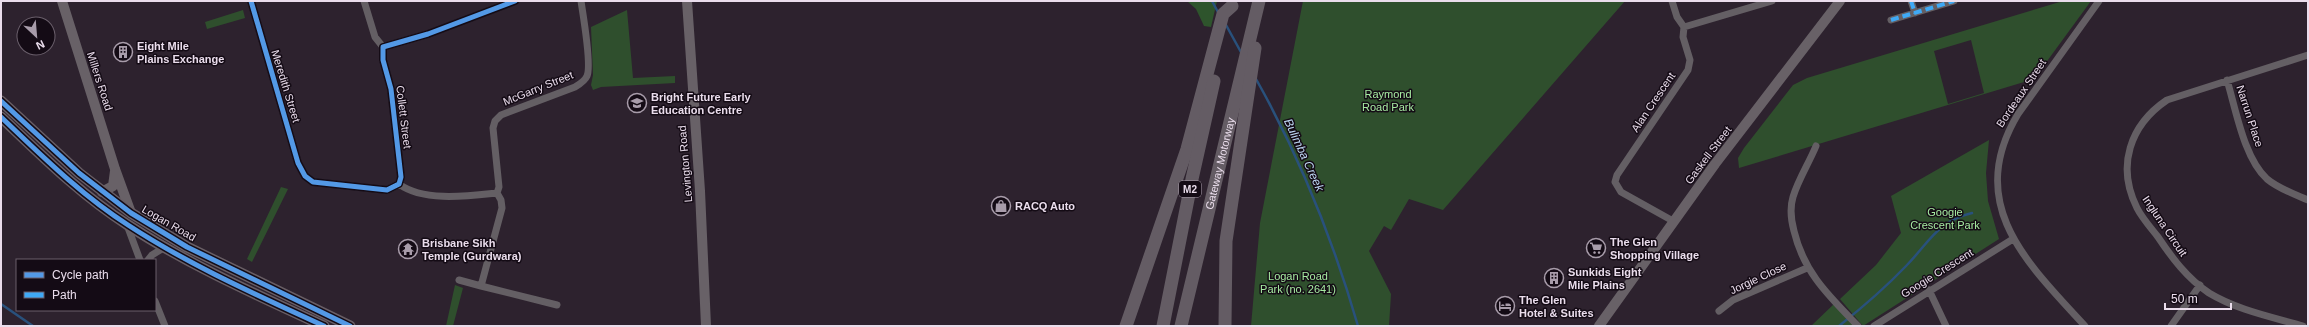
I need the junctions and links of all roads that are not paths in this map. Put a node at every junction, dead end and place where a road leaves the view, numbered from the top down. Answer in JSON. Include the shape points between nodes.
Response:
{"nodes":[{"id":1,"x":62,"y":1,"type":"edge"},
{"id":2,"x":251,"y":1,"type":"edge"},
{"id":3,"x":364,"y":1,"type":"edge"},
{"id":4,"x":515,"y":1,"type":"edge"},
{"id":5,"x":581,"y":1,"type":"edge"},
{"id":6,"x":686,"y":1,"type":"edge"},
{"id":7,"x":1672,"y":1,"type":"edge"},
{"id":8,"x":1772,"y":1,"type":"edge"},
{"id":9,"x":1840,"y":1,"type":"edge"},
{"id":10,"x":1911,"y":1,"type":"edge"},
{"id":11,"x":1954,"y":1,"type":"edge"},
{"id":12,"x":2099,"y":1,"type":"edge"},
{"id":13,"x":1232,"y":3,"type":"edge"},
{"id":14,"x":1258,"y":7,"type":"edge"},
{"id":15,"x":1915,"y":13,"type":"junction"},
{"id":16,"x":1891,"y":20,"type":"dead end"},
{"id":17,"x":1684,"y":26,"type":"junction"},
{"id":18,"x":383,"y":47,"type":"junction"},
{"id":19,"x":1217,"y":50,"type":"junction"},
{"id":20,"x":2308,"y":55,"type":"edge"},
{"id":21,"x":1246,"y":79,"type":"junction"},
{"id":22,"x":2227,"y":80,"type":"junction"},
{"id":23,"x":1,"y":101,"type":"edge"},
{"id":24,"x":1,"y":117,"type":"edge"},
{"id":25,"x":1816,"y":146,"type":"dead end"},
{"id":26,"x":115,"y":169,"type":"junction"},
{"id":27,"x":398,"y":184,"type":"junction"},
{"id":28,"x":102,"y":192,"type":"junction"},
{"id":29,"x":497,"y":193,"type":"junction"},
{"id":30,"x":2308,"y":200,"type":"edge"},
{"id":31,"x":131,"y":213,"type":"junction"},
{"id":32,"x":1674,"y":221,"type":"junction"},
{"id":33,"x":127,"y":224,"type":"junction"},
{"id":34,"x":2013,"y":239,"type":"junction"},
{"id":35,"x":165,"y":248,"type":"junction"},
{"id":36,"x":140,"y":259,"type":"edge"},
{"id":37,"x":149,"y":259,"type":"edge"},
{"id":38,"x":1807,"y":268,"type":"junction"},
{"id":39,"x":459,"y":280,"type":"dead end"},
{"id":40,"x":2200,"y":285,"type":"junction"},
{"id":41,"x":482,"y":286,"type":"junction"},
{"id":42,"x":1929,"y":290,"type":"junction"},
{"id":43,"x":156,"y":304,"type":"edge"},
{"id":44,"x":557,"y":305,"type":"dead end"},
{"id":45,"x":1719,"y":311,"type":"dead end"},
{"id":46,"x":165,"y":326,"type":"edge"},
{"id":47,"x":324,"y":326,"type":"edge"},
{"id":48,"x":350,"y":326,"type":"edge"},
{"id":49,"x":706,"y":326,"type":"edge"},
{"id":50,"x":1126,"y":326,"type":"edge"},
{"id":51,"x":1163,"y":326,"type":"edge"},
{"id":52,"x":1181,"y":326,"type":"edge"},
{"id":53,"x":1225,"y":326,"type":"edge"},
{"id":54,"x":1599,"y":326,"type":"edge"},
{"id":55,"x":1858,"y":326,"type":"edge"},
{"id":56,"x":1874,"y":326,"type":"edge"},
{"id":57,"x":1946,"y":326,"type":"edge"},
{"id":58,"x":2085,"y":326,"type":"edge"},
{"id":59,"x":2171,"y":326,"type":"edge"},
{"id":60,"x":2303,"y":326,"type":"edge"}],
"edges":[{"from":1,"to":26,"type":"street","name":"Millers Road"},
{"from":2,"to":27,"type":"street","name":"Meredith Street","via":[[298,163],[305,176],[313,182],[387,190]]},
{"from":3,"to":18,"type":"street","via":[[375,37]]},
{"from":4,"to":18,"type":"street","via":[[428,34]]},
{"from":5,"to":29,"type":"street","name":"McGarry Street","via":[[586,28],[588,75],[575,87],[501,115],[495,121],[493,128],[499,187]]},
{"from":6,"to":49,"type":"street","name":"Levington Road","via":[[700,191]]},
{"from":7,"to":17,"type":"street","name":"Alan Crescent","via":[[1677,17]]},
{"from":8,"to":17,"type":"street"},
{"from":9,"to":32,"type":"street","name":"Gaskell Street"},
{"from":10,"to":15,"type":"street"},
{"from":11,"to":15,"type":"street"},
{"from":12,"to":34,"type":"street","name":"Bordeaux Street","via":[[2007,132],[2001,148],[1998,184],[2004,219]]},
{"from":13,"to":19,"type":"highway","name":"Gateway Motorway","number":"M2"},
{"from":14,"to":21,"type":"highway","name":"Gateway Motorway","number":"M2","via":[[1250,37]]},
{"from":15,"to":16,"type":"street"},
{"from":17,"to":32,"type":"street","name":"Alan Crescent","via":[[1683,37],[1690,60],[1688,70],[1617,175],[1615,182],[1617,189],[1630,198]]},
{"from":18,"to":27,"type":"street","name":"Collett Street","via":[[383,60],[391,89],[401,177]]},
{"from":19,"to":50,"type":"highway","via":[[1185,156]]},
{"from":19,"to":51,"type":"highway","name":"Gateway Motorway","number":"M2"},
{"from":20,"to":22,"type":"street","name":"Ingluna Circuit"},
{"from":21,"to":52,"type":"highway","name":"Gateway Motorway","number":"M2"},
{"from":21,"to":53,"type":"highway","via":[[1226,234]]},
{"from":22,"to":30,"type":"street","name":"Narrun Place","via":[[2248,151],[2257,167],[2282,189]]},
{"from":22,"to":40,"type":"street","name":"Ingluna Circuit","via":[[2167,100],[2152,110],[2140,124],[2129,152],[2129,183],[2138,209],[2176,263]]},
{"from":23,"to":28,"type":"main road","name":"Logan Road"},
{"from":24,"to":33,"type":"main road","name":"Logan Road","via":[[70,181]]},
{"from":25,"to":38,"type":"street","via":[[1791,207],[1796,240]]},
{"from":26,"to":28,"type":"street","via":[[113,186]]},
{"from":26,"to":31,"type":"street","name":"Millers Road"},
{"from":27,"to":29,"type":"street","via":[[407,191],[451,197]]},
{"from":28,"to":31,"type":"main road","name":"Logan Road"},
{"from":29,"to":41,"type":"street","name":"McGarry Street","via":[[502,208]]},
{"from":31,"to":48,"type":"main road","name":"Logan Road","via":[[188,247]]},
{"from":32,"to":54,"type":"street","name":"Gaskell Street"},
{"from":33,"to":35,"type":"main road","name":"Logan Road"},
{"from":33,"to":36,"type":"street"},
{"from":34,"to":42,"type":"street","name":"Googie Crescent"},
{"from":34,"to":58,"type":"street","name":"Bordeaux Street","via":[[2035,271]]},
{"from":35,"to":37,"type":"street","via":[[152,254]]},
{"from":35,"to":47,"type":"main road","name":"Logan Road"},
{"from":38,"to":45,"type":"street","name":"Jorgie Close","via":[[1733,300]]},
{"from":38,"to":55,"type":"street"},
{"from":39,"to":41,"type":"street"},
{"from":40,"to":59,"type":"street"},
{"from":40,"to":60,"type":"street","name":"Ingluna Circuit","via":[[2209,293],[2240,307]]},
{"from":41,"to":44,"type":"street"},
{"from":42,"to":56,"type":"street","name":"Googie Crescent"},
{"from":42,"to":57,"type":"street"},
{"from":43,"to":46,"type":"street"}]}
